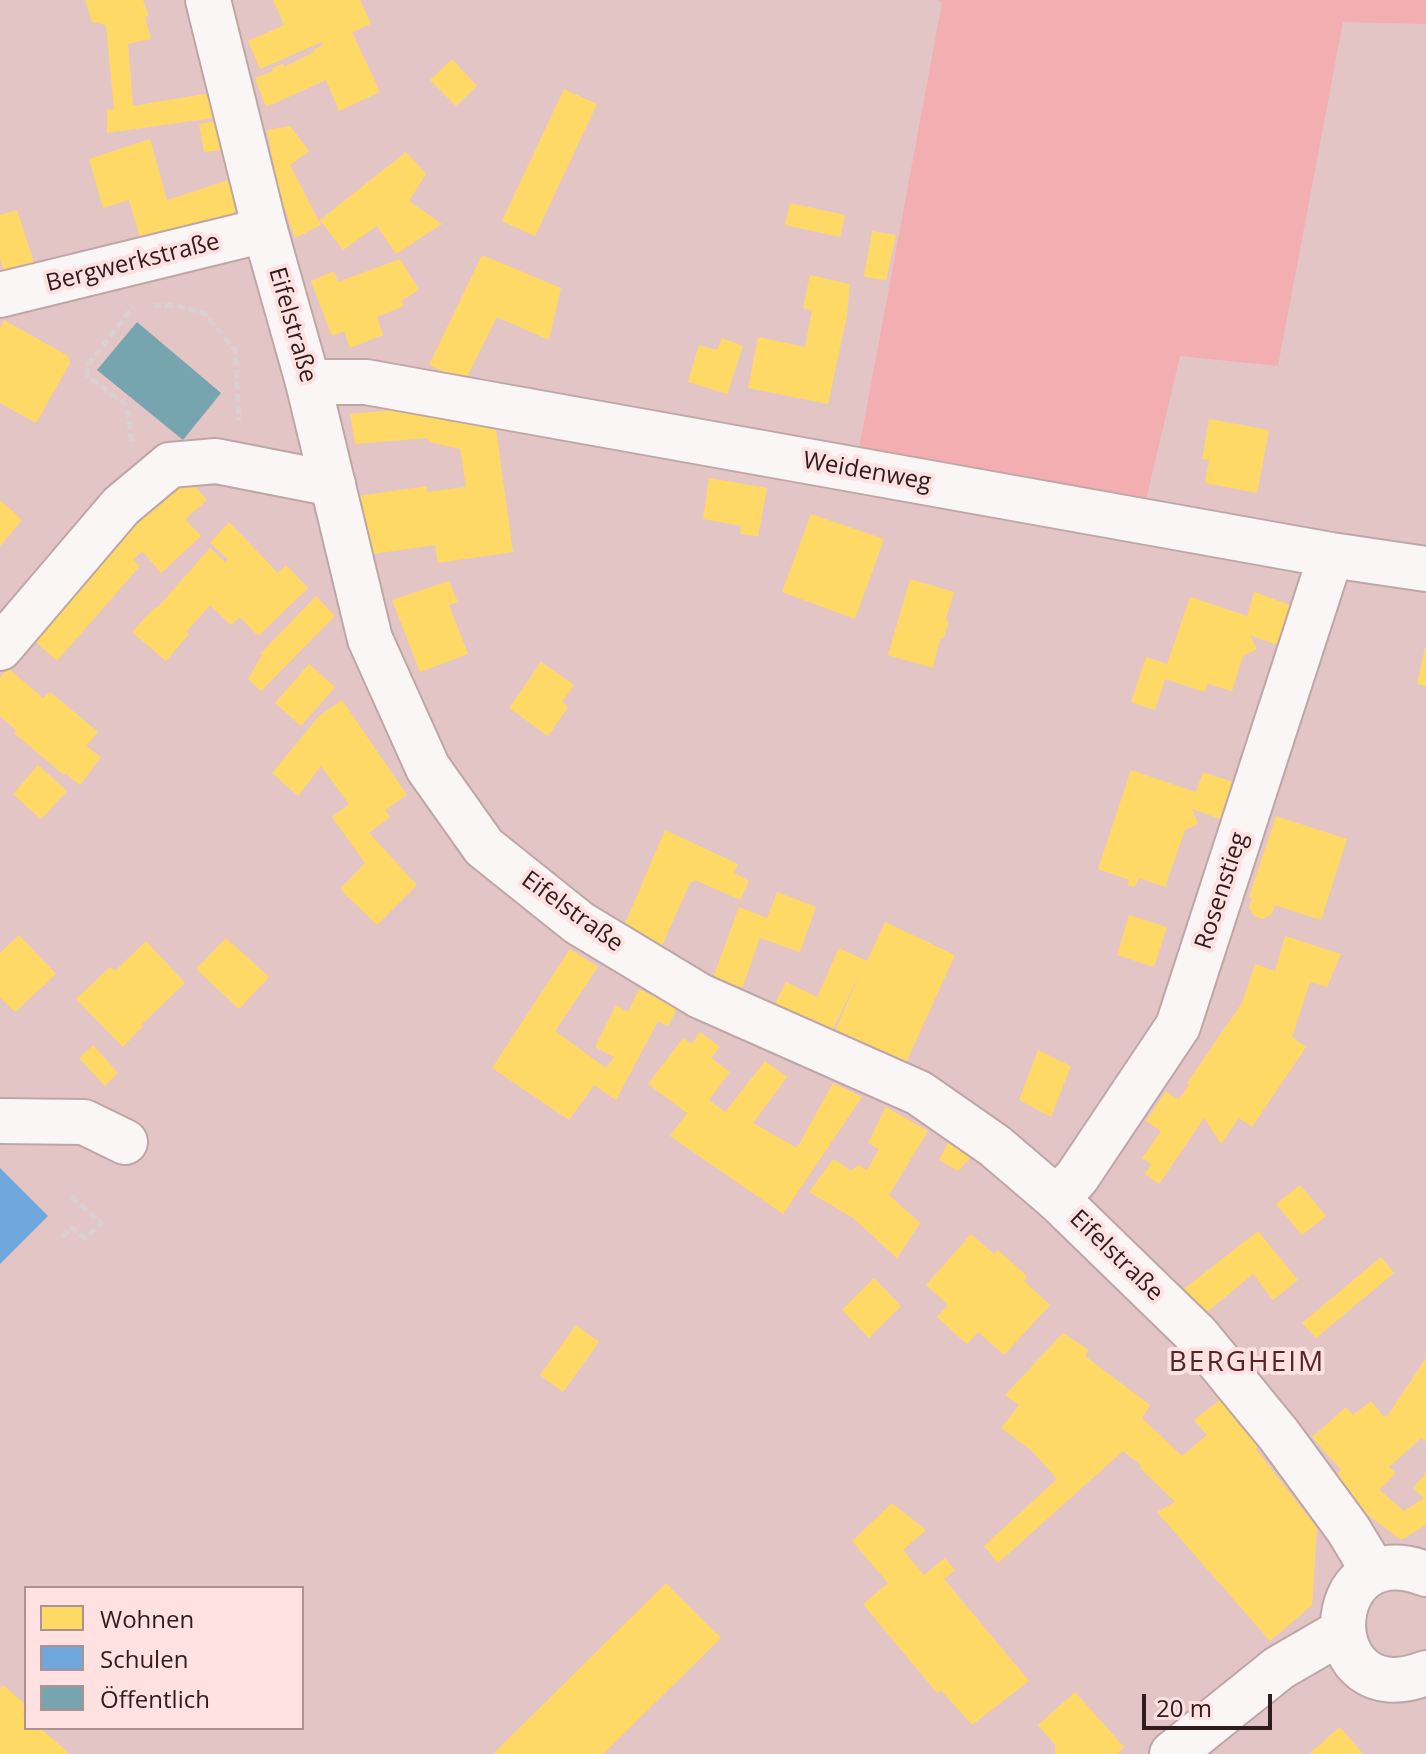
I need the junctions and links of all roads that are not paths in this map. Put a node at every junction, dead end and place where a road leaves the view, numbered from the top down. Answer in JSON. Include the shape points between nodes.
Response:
{"nodes":[{"id":1,"x":208,"y":0,"type":"edge"},
{"id":2,"x":265,"y":230,"type":"junction"},
{"id":3,"x":0,"y":295,"type":"edge"},
{"id":4,"x":308,"y":382,"type":"junction"},
{"id":5,"x":333,"y":484,"type":"junction"},
{"id":6,"x":1331,"y":555,"type":"junction"},
{"id":7,"x":1426,"y":569,"type":"edge"},
{"id":8,"x":0,"y":648,"type":"edge"},
{"id":9,"x":0,"y":1121,"type":"edge"},
{"id":10,"x":125,"y":1142,"type":"dead end"},
{"id":11,"x":1057,"y":1199,"type":"junction"},
{"id":12,"x":1374,"y":1572,"type":"junction"},
{"id":13,"x":1426,"y":1574,"type":"edge"},
{"id":14,"x":1341,"y":1632,"type":"junction"},
{"id":15,"x":1426,"y":1673,"type":"edge"},
{"id":16,"x":1172,"y":1754,"type":"edge"}],
"edges":[{"from":1,"to":2,"type":"street","name":"Eifelstraße"},
{"from":2,"to":3,"type":"street","name":"Bergwerkstraße"},
{"from":2,"to":4,"type":"street","name":"Eifelstraße"},
{"from":4,"to":5,"type":"street","name":"Eifelstraße"},
{"from":4,"to":6,"type":"street","name":"Weidenweg","via":[[366,382]]},
{"from":5,"to":8,"type":"street","via":[[216,461],[170,465],[121,506]]},
{"from":5,"to":11,"type":"street","name":"Eifelstraße","via":[[370,639],[428,768],[484,847],[579,923],[700,996],[919,1093],[995,1146]]},
{"from":6,"to":7,"type":"street","name":"Weidenweg"},
{"from":6,"to":11,"type":"street","name":"Rosenstieg","via":[[1178,1026]]},
{"from":9,"to":10,"type":"street","via":[[84,1122]]},
{"from":11,"to":12,"type":"street","name":"Eifelstraße","via":[[1197,1335],[1279,1435]]},
{"from":12,"to":13,"type":"street","via":[[1401,1568]]},
{"from":12,"to":14,"type":"street","via":[[1348,1597]]},
{"from":14,"to":15,"type":"street","via":[[1358,1666],[1374,1675],[1392,1681]]},
{"from":14,"to":16,"type":"street","via":[[1279,1668]]}]}
